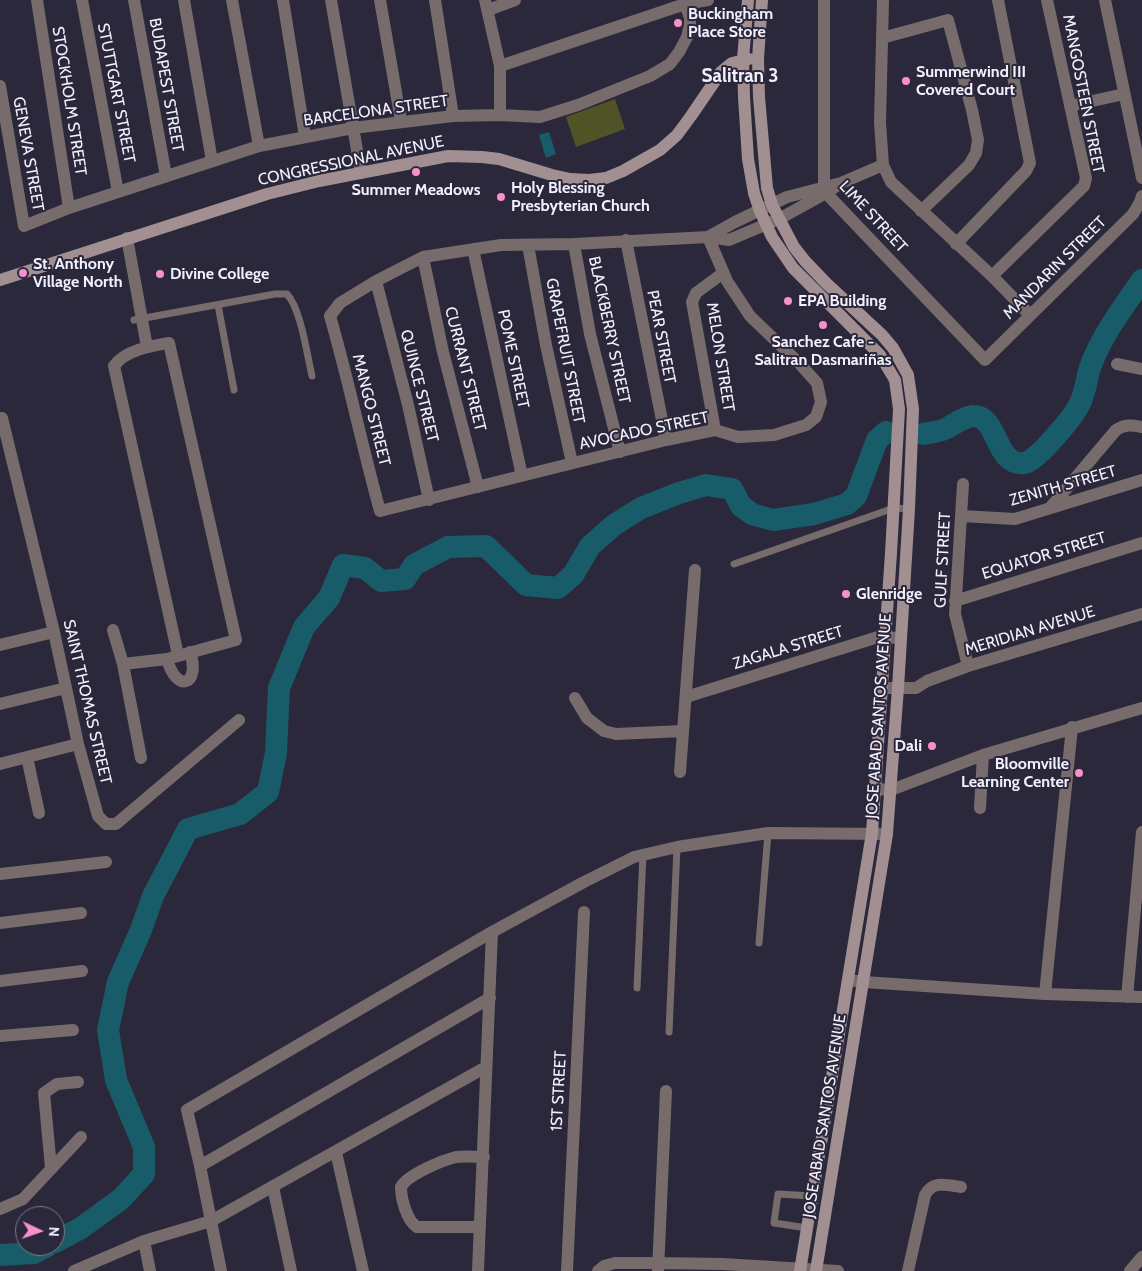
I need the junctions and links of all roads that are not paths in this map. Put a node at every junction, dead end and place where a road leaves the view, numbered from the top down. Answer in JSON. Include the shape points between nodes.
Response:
{"nodes":[{"id":1,"x":37,"y":0,"type":"edge"},
{"id":2,"x":82,"y":0,"type":"edge"},
{"id":3,"x":134,"y":0,"type":"edge"},
{"id":4,"x":184,"y":0,"type":"edge"},
{"id":5,"x":232,"y":0,"type":"edge"},
{"id":6,"x":284,"y":0,"type":"edge"},
{"id":7,"x":331,"y":0,"type":"edge"},
{"id":8,"x":380,"y":0,"type":"edge"},
{"id":9,"x":435,"y":0,"type":"edge"},
{"id":10,"x":515,"y":0,"type":"edge"},
{"id":11,"x":708,"y":0,"type":"edge"},
{"id":12,"x":748,"y":0,"type":"edge"},
{"id":13,"x":762,"y":0,"type":"edge"},
{"id":14,"x":824,"y":0,"type":"edge"},
{"id":15,"x":883,"y":0,"type":"edge"},
{"id":16,"x":998,"y":0,"type":"edge"},
{"id":17,"x":1047,"y":0,"type":"edge"},
{"id":18,"x":1105,"y":0,"type":"edge"},
{"id":19,"x":686,"y":1,"type":"edge"},
{"id":20,"x":486,"y":5,"type":"edge"},
{"id":21,"x":882,"y":38,"type":"junction"},
{"id":22,"x":743,"y":59,"type":"junction"},
{"id":23,"x":758,"y":59,"type":"junction"},
{"id":24,"x":500,"y":66,"type":"junction"},
{"id":25,"x":0,"y":86,"type":"edge"},
{"id":26,"x":1124,"y":94,"type":"junction"},
{"id":27,"x":1070,"y":106,"type":"junction"},
{"id":28,"x":500,"y":115,"type":"junction"},
{"id":29,"x":453,"y":116,"type":"junction"},
{"id":30,"x":401,"y":121,"type":"junction"},
{"id":31,"x":353,"y":128,"type":"junction"},
{"id":32,"x":305,"y":136,"type":"junction"},
{"id":33,"x":259,"y":146,"type":"junction"},
{"id":34,"x":212,"y":161,"type":"junction"},
{"id":35,"x":883,"y":165,"type":"junction"},
{"id":36,"x":360,"y":173,"type":"junction"},
{"id":37,"x":166,"y":176,"type":"junction"},
{"id":38,"x":1142,"y":178,"type":"edge"},
{"id":39,"x":825,"y":190,"type":"junction"},
{"id":40,"x":118,"y":192,"type":"junction"},
{"id":41,"x":1142,"y":196,"type":"edge"},
{"id":42,"x":772,"y":205,"type":"junction"},
{"id":43,"x":69,"y":208,"type":"junction"},
{"id":44,"x":760,"y":210,"type":"junction"},
{"id":45,"x":921,"y":211,"type":"junction"},
{"id":46,"x":779,"y":218,"type":"junction"},
{"id":47,"x":766,"y":224,"type":"junction"},
{"id":48,"x":24,"y":226,"type":"joint"},
{"id":49,"x":708,"y":237,"type":"junction"},
{"id":50,"x":123,"y":240,"type":"junction"},
{"id":51,"x":626,"y":240,"type":"junction"},
{"id":52,"x":574,"y":244,"type":"junction"},
{"id":53,"x":956,"y":244,"type":"junction"},
{"id":54,"x":528,"y":245,"type":"junction"},
{"id":55,"x":473,"y":249,"type":"junction"},
{"id":56,"x":423,"y":258,"type":"junction"},
{"id":57,"x":723,"y":273,"type":"junction"},
{"id":58,"x":992,"y":276,"type":"junction"},
{"id":59,"x":0,"y":280,"type":"edge"},
{"id":60,"x":376,"y":281,"type":"junction"},
{"id":61,"x":218,"y":305,"type":"junction"},
{"id":62,"x":1030,"y":315,"type":"junction"},
{"id":63,"x":138,"y":320,"type":"junction"},
{"id":64,"x":143,"y":348,"type":"junction"},
{"id":65,"x":986,"y":360,"type":"joint"},
{"id":66,"x":1117,"y":364,"type":"dead end"},
{"id":67,"x":1142,"y":369,"type":"edge"},
{"id":68,"x":312,"y":376,"type":"dead end"},
{"id":69,"x":234,"y":390,"type":"dead end"},
{"id":70,"x":1,"y":418,"type":"edge"},
{"id":71,"x":1142,"y":427,"type":"edge"},
{"id":72,"x":715,"y":430,"type":"junction"},
{"id":73,"x":666,"y":440,"type":"junction"},
{"id":74,"x":620,"y":452,"type":"junction"},
{"id":75,"x":572,"y":463,"type":"junction"},
{"id":76,"x":522,"y":476,"type":"junction"},
{"id":77,"x":1142,"y":480,"type":"edge"},
{"id":78,"x":963,"y":484,"type":"dead end"},
{"id":79,"x":478,"y":487,"type":"junction"},
{"id":80,"x":429,"y":500,"type":"junction"},
{"id":81,"x":894,"y":508,"type":"junction"},
{"id":82,"x":1050,"y":508,"type":"junction"},
{"id":83,"x":910,"y":509,"type":"junction"},
{"id":84,"x":380,"y":511,"type":"joint"},
{"id":85,"x":962,"y":516,"type":"junction"},
{"id":86,"x":1142,"y":543,"type":"edge"},
{"id":87,"x":734,"y":564,"type":"dead end"},
{"id":88,"x":695,"y":570,"type":"dead end"},
{"id":89,"x":955,"y":601,"type":"junction"},
{"id":90,"x":1142,"y":614,"type":"edge"},
{"id":91,"x":113,"y":630,"type":"dead end"},
{"id":92,"x":54,"y":632,"type":"junction"},
{"id":93,"x":886,"y":637,"type":"junction"},
{"id":94,"x":902,"y":638,"type":"junction"},
{"id":95,"x":0,"y":644,"type":"edge"},
{"id":96,"x":178,"y":656,"type":"junction"},
{"id":97,"x":123,"y":664,"type":"junction"},
{"id":98,"x":968,"y":666,"type":"junction"},
{"id":99,"x":882,"y":684,"type":"junction"},
{"id":100,"x":899,"y":685,"type":"junction"},
{"id":101,"x":66,"y":688,"type":"junction"},
{"id":102,"x":686,"y":697,"type":"junction"},
{"id":103,"x":575,"y":698,"type":"dead end"},
{"id":104,"x":0,"y":704,"type":"edge"},
{"id":105,"x":1142,"y":708,"type":"edge"},
{"id":106,"x":239,"y":720,"type":"dead end"},
{"id":107,"x":1072,"y":728,"type":"junction"},
{"id":108,"x":683,"y":731,"type":"junction"},
{"id":109,"x":78,"y":744,"type":"junction"},
{"id":110,"x":983,"y":756,"type":"junction"},
{"id":111,"x":27,"y":757,"type":"junction"},
{"id":112,"x":141,"y":758,"type":"dead end"},
{"id":113,"x":0,"y":764,"type":"edge"},
{"id":114,"x":680,"y":772,"type":"dead end"},
{"id":115,"x":876,"y":790,"type":"junction"},
{"id":116,"x":891,"y":790,"type":"junction"},
{"id":117,"x":980,"y":808,"type":"dead end"},
{"id":118,"x":39,"y":813,"type":"dead end"},
{"id":119,"x":1142,"y":832,"type":"edge"},
{"id":120,"x":768,"y":833,"type":"junction"},
{"id":121,"x":872,"y":833,"type":"junction"},
{"id":122,"x":887,"y":834,"type":"junction"},
{"id":123,"x":678,"y":847,"type":"junction"},
{"id":124,"x":643,"y":854,"type":"junction"},
{"id":125,"x":106,"y":862,"type":"dead end"},
{"id":126,"x":0,"y":874,"type":"edge"},
{"id":127,"x":584,"y":912,"type":"dead end"},
{"id":128,"x":80,"y":913,"type":"dead end"},
{"id":129,"x":0,"y":923,"type":"edge"},
{"id":130,"x":492,"y":932,"type":"junction"},
{"id":131,"x":759,"y":943,"type":"dead end"},
{"id":132,"x":82,"y":971,"type":"dead end"},
{"id":133,"x":848,"y":980,"type":"junction"},
{"id":134,"x":0,"y":981,"type":"edge"},
{"id":135,"x":864,"y":982,"type":"junction"},
{"id":136,"x":637,"y":988,"type":"dead end"},
{"id":137,"x":1045,"y":994,"type":"junction"},
{"id":138,"x":1127,"y":997,"type":"junction"},
{"id":139,"x":1142,"y":997,"type":"edge"},
{"id":140,"x":490,"y":998,"type":"junction"},
{"id":141,"x":73,"y":1030,"type":"dead end"},
{"id":142,"x":669,"y":1032,"type":"dead end"},
{"id":143,"x":0,"y":1036,"type":"edge"},
{"id":144,"x":486,"y":1067,"type":"junction"},
{"id":145,"x":78,"y":1082,"type":"dead end"},
{"id":146,"x":666,"y":1091,"type":"dead end"},
{"id":147,"x":81,"y":1137,"type":"dead end"},
{"id":148,"x":336,"y":1152,"type":"junction"},
{"id":149,"x":484,"y":1157,"type":"junction"},
{"id":150,"x":200,"y":1166,"type":"junction"},
{"id":151,"x":51,"y":1168,"type":"junction"},
{"id":152,"x":961,"y":1186,"type":"dead end"},
{"id":153,"x":273,"y":1187,"type":"junction"},
{"id":154,"x":811,"y":1196,"type":"junction"},
{"id":155,"x":0,"y":1209,"type":"edge"},
{"id":156,"x":211,"y":1222,"type":"junction"},
{"id":157,"x":480,"y":1227,"type":"junction"},
{"id":158,"x":807,"y":1228,"type":"junction"},
{"id":159,"x":144,"y":1241,"type":"junction"},
{"id":160,"x":1142,"y":1257,"type":"edge"},
{"id":161,"x":658,"y":1267,"type":"edge"},
{"id":162,"x":80,"y":1270,"type":"edge"},
{"id":163,"x":800,"y":1270,"type":"edge"},
{"id":164,"x":816,"y":1270,"type":"edge"},
{"id":165,"x":150,"y":1271,"type":"edge"},
{"id":166,"x":221,"y":1271,"type":"edge"},
{"id":167,"x":291,"y":1271,"type":"edge"},
{"id":168,"x":363,"y":1271,"type":"edge"},
{"id":169,"x":478,"y":1271,"type":"edge"},
{"id":170,"x":567,"y":1271,"type":"edge"},
{"id":171,"x":598,"y":1271,"type":"edge"},
{"id":172,"x":838,"y":1271,"type":"edge"},
{"id":173,"x":908,"y":1271,"type":"edge"},
{"id":174,"x":1130,"y":1271,"type":"edge"}],
"edges":[{"from":1,"to":43,"type":"street","name":"STOCKHOLM STREET"},
{"from":2,"to":40,"type":"street","name":"STUTTGART STREET"},
{"from":3,"to":37,"type":"street","name":"BUDAPEST STREET"},
{"from":4,"to":34,"type":"street"},
{"from":5,"to":33,"type":"street"},
{"from":6,"to":32,"type":"street"},
{"from":7,"to":31,"type":"street"},
{"from":8,"to":30,"type":"street"},
{"from":9,"to":29,"type":"street"},
{"from":10,"to":20,"type":"street"},
{"from":11,"to":19,"type":"street"},
{"from":12,"to":22,"type":"main road","name":"JOSE ABAD SANTOS AVENUE"},
{"from":13,"to":23,"type":"main road","name":"JOSE ABAD SANTOS AVENUE"},
{"from":14,"to":39,"type":"street","name":"LIME STREET"},
{"from":15,"to":21,"type":"street"},
{"from":16,"to":53,"type":"street","via":[[1030,163]]},
{"from":17,"to":27,"type":"street","name":"MANGOSTEEN STREET"},
{"from":18,"to":26,"type":"street"},
{"from":19,"to":24,"type":"street"},
{"from":19,"to":28,"type":"street","name":"BARCELONA STREET","via":[[690,18],[687,37],[670,64],[650,76],[540,117]]},
{"from":20,"to":24,"type":"street"},
{"from":21,"to":35,"type":"street","via":[[880,124]]},
{"from":21,"to":45,"type":"street","via":[[948,20],[972,110],[978,140],[976,153],[969,165]]},
{"from":22,"to":23,"type":"main road","name":"CONGRESSIONAL AVENUE"},
{"from":22,"to":36,"type":"main road","name":"CONGRESSIONAL AVENUE","via":[[720,72],[691,116],[660,150],[606,178],[570,178],[499,160],[465,156],[448,156]]},
{"from":22,"to":44,"type":"main road","name":"JOSE ABAD SANTOS AVENUE","via":[[748,159]]},
{"from":23,"to":42,"type":"main road","name":"JOSE ABAD SANTOS AVENUE","via":[[763,158],[766,188]]},
{"from":24,"to":28,"type":"street"},
{"from":25,"to":48,"type":"street","name":"GENEVA STREET"},
{"from":26,"to":27,"type":"street"},
{"from":26,"to":38,"type":"street"},
{"from":27,"to":58,"type":"street","name":"MANGOSTEEN STREET","via":[[1085,170],[1084,186]]},
{"from":28,"to":29,"type":"street","name":"BARCELONA STREET"},
{"from":29,"to":30,"type":"street","name":"BARCELONA STREET"},
{"from":30,"to":31,"type":"street","name":"BARCELONA STREET"},
{"from":31,"to":32,"type":"street","name":"BARCELONA STREET"},
{"from":31,"to":36,"type":"street"},
{"from":32,"to":33,"type":"street","name":"BARCELONA STREET"},
{"from":33,"to":34,"type":"street","name":"BARCELONA STREET"},
{"from":34,"to":37,"type":"street","name":"BARCELONA STREET"},
{"from":35,"to":39,"type":"street"},
{"from":35,"to":45,"type":"street","via":[[891,182]]},
{"from":36,"to":50,"type":"main road","name":"CONGRESSIONAL AVENUE","via":[[267,194]]},
{"from":37,"to":40,"type":"street","name":"BARCELONA STREET"},
{"from":39,"to":42,"type":"street","via":[[787,197]]},
{"from":39,"to":46,"type":"street"},
{"from":39,"to":65,"type":"street","name":"LIME STREET"},
{"from":40,"to":43,"type":"street","name":"BARCELONA STREET"},
{"from":41,"to":62,"type":"street","name":"MANDARIN STREET","via":[[1133,214]]},
{"from":42,"to":44,"type":"street"},
{"from":42,"to":46,"type":"main road","name":"JOSE ABAD SANTOS AVENUE"},
{"from":43,"to":48,"type":"street","name":"BARCELONA STREET"},
{"from":44,"to":47,"type":"main road","name":"JOSE ABAD SANTOS AVENUE"},
{"from":44,"to":49,"type":"street"},
{"from":45,"to":53,"type":"street"},
{"from":46,"to":47,"type":"street"},
{"from":46,"to":83,"type":"main road","name":"JOSE ABAD SANTOS AVENUE","via":[[805,261],[882,335],[908,375],[914,409]]},
{"from":47,"to":49,"type":"street","via":[[730,240]]},
{"from":47,"to":81,"type":"main road","name":"JOSE ABAD SANTOS AVENUE","via":[[793,268],[880,355],[894,380],[899,409]]},
{"from":49,"to":51,"type":"street"},
{"from":49,"to":57,"type":"street","name":"AVOCADO STREET"},
{"from":50,"to":59,"type":"main road","name":"CONGRESSIONAL AVENUE"},
{"from":50,"to":63,"type":"street"},
{"from":51,"to":52,"type":"street"},
{"from":51,"to":73,"type":"street","name":"PEAR STREET"},
{"from":52,"to":54,"type":"street"},
{"from":52,"to":74,"type":"street","name":"BLACKBERRY STREET","via":[[590,334]]},
{"from":53,"to":58,"type":"street"},
{"from":54,"to":55,"type":"street"},
{"from":54,"to":75,"type":"street","name":"GRAPEFRUIT STREET"},
{"from":55,"to":56,"type":"street"},
{"from":55,"to":76,"type":"street","name":"POME STREET"},
{"from":56,"to":60,"type":"street"},
{"from":56,"to":79,"type":"street","name":"CURRANT STREET","via":[[443,352]]},
{"from":57,"to":72,"type":"street","name":"MELON STREET","via":[[696,293],[692,302]]},
{"from":57,"to":72,"type":"street","name":"AVOCADO STREET","via":[[750,316],[817,384],[821,402],[816,417],[806,426],[774,435],[738,437]]},
{"from":58,"to":62,"type":"street"},
{"from":60,"to":80,"type":"street","name":"QUINCE STREET"},
{"from":60,"to":84,"type":"street","name":"MANGO STREET","via":[[340,303],[330,316]]},
{"from":61,"to":63,"type":"lane"},
{"from":61,"to":68,"type":"lane","via":[[287,294],[293,300],[297,313]]},
{"from":61,"to":69,"type":"lane"},
{"from":62,"to":65,"type":"street","name":"MANDARIN STREET"},
{"from":63,"to":64,"type":"street"},
{"from":64,"to":96,"type":"street","via":[[114,366]]},
{"from":64,"to":96,"type":"street","via":[[169,343],[236,640]]},
{"from":66,"to":67,"type":"street"},
{"from":70,"to":92,"type":"street","name":"SAINT THOMAS STREET"},
{"from":71,"to":82,"type":"street","via":[[1123,425],[1116,430]]},
{"from":72,"to":73,"type":"street","name":"AVOCADO STREET"},
{"from":73,"to":74,"type":"street","name":"AVOCADO STREET"},
{"from":74,"to":75,"type":"street","name":"AVOCADO STREET"},
{"from":75,"to":76,"type":"street","name":"AVOCADO STREET"},
{"from":76,"to":79,"type":"street","name":"AVOCADO STREET"},
{"from":77,"to":82,"type":"street","name":"ZENITH STREET"},
{"from":78,"to":85,"type":"street","name":"GULF STREET"},
{"from":79,"to":80,"type":"street","name":"AVOCADO STREET"},
{"from":80,"to":84,"type":"street","name":"AVOCADO STREET"},
{"from":81,"to":83,"type":"lane"},
{"from":81,"to":87,"type":"lane"},
{"from":81,"to":93,"type":"main road","name":"JOSE ABAD SANTOS AVENUE"},
{"from":82,"to":85,"type":"street","name":"ZENITH STREET","via":[[1015,519]]},
{"from":83,"to":94,"type":"main road","name":"JOSE ABAD SANTOS AVENUE"},
{"from":85,"to":89,"type":"street","name":"GULF STREET"},
{"from":86,"to":89,"type":"street","name":"EQUATOR STREET"},
{"from":88,"to":102,"type":"street"},
{"from":89,"to":98,"type":"street","name":"GULF STREET","via":[[955,614]]},
{"from":90,"to":98,"type":"street","name":"MERIDIAN AVENUE"},
{"from":91,"to":97,"type":"street"},
{"from":92,"to":95,"type":"street"},
{"from":92,"to":101,"type":"street","name":"SAINT THOMAS STREET"},
{"from":93,"to":94,"type":"street","name":"ZAGALA STREET"},
{"from":93,"to":99,"type":"main road","name":"JOSE ABAD SANTOS AVENUE"},
{"from":93,"to":102,"type":"street","name":"ZAGALA STREET"},
{"from":94,"to":100,"type":"main road","name":"JOSE ABAD SANTOS AVENUE"},
{"from":96,"to":97,"type":"street"},
{"from":97,"to":112,"type":"street"},
{"from":98,"to":100,"type":"street","name":"MERIDIAN AVENUE","via":[[916,688]]},
{"from":99,"to":100,"type":"street","name":"MERIDIAN AVENUE"},
{"from":99,"to":115,"type":"main road","name":"JOSE ABAD SANTOS AVENUE"},
{"from":100,"to":116,"type":"main road","name":"JOSE ABAD SANTOS AVENUE"},
{"from":101,"to":104,"type":"street"},
{"from":101,"to":109,"type":"street","name":"SAINT THOMAS STREET"},
{"from":102,"to":108,"type":"street"},
{"from":103,"to":108,"type":"street","via":[[587,718],[604,731],[616,734]]},
{"from":105,"to":107,"type":"street"},
{"from":106,"to":109,"type":"street","name":"SAINT THOMAS STREET","via":[[116,824],[106,824],[98,816]]},
{"from":107,"to":110,"type":"street"},
{"from":107,"to":137,"type":"street"},
{"from":108,"to":114,"type":"street"},
{"from":109,"to":111,"type":"street"},
{"from":110,"to":116,"type":"street"},
{"from":110,"to":117,"type":"street"},
{"from":111,"to":113,"type":"street"},
{"from":111,"to":118,"type":"street"},
{"from":115,"to":116,"type":"street"},
{"from":115,"to":121,"type":"main road","name":"JOSE ABAD SANTOS AVENUE"},
{"from":116,"to":122,"type":"main road","name":"JOSE ABAD SANTOS AVENUE"},
{"from":119,"to":138,"type":"street"},
{"from":120,"to":121,"type":"street"},
{"from":120,"to":123,"type":"street"},
{"from":120,"to":131,"type":"lane"},
{"from":121,"to":122,"type":"street"},
{"from":121,"to":133,"type":"main road","name":"JOSE ABAD SANTOS AVENUE"},
{"from":122,"to":135,"type":"main road","name":"JOSE ABAD SANTOS AVENUE"},
{"from":123,"to":124,"type":"street"},
{"from":123,"to":142,"type":"lane"},
{"from":124,"to":130,"type":"street"},
{"from":124,"to":136,"type":"lane"},
{"from":125,"to":126,"type":"street"},
{"from":127,"to":170,"type":"street","name":"1ST STREET"},
{"from":128,"to":129,"type":"street"},
{"from":130,"to":140,"type":"street"},
{"from":130,"to":150,"type":"street","via":[[187,1110]]},
{"from":132,"to":134,"type":"street"},
{"from":133,"to":135,"type":"street"},
{"from":133,"to":154,"type":"main road","name":"JOSE ABAD SANTOS AVENUE"},
{"from":135,"to":137,"type":"street"},
{"from":135,"to":164,"type":"main road","name":"JOSE ABAD SANTOS AVENUE"},
{"from":137,"to":138,"type":"street"},
{"from":138,"to":139,"type":"street"},
{"from":140,"to":144,"type":"street"},
{"from":140,"to":150,"type":"street"},
{"from":141,"to":143,"type":"street"},
{"from":144,"to":148,"type":"street"},
{"from":144,"to":149,"type":"street"},
{"from":145,"to":151,"type":"street","via":[[57,1084],[44,1093]]},
{"from":146,"to":161,"type":"street"},
{"from":147,"to":151,"type":"street"},
{"from":148,"to":153,"type":"street"},
{"from":148,"to":168,"type":"street"},
{"from":149,"to":157,"type":"street"},
{"from":149,"to":157,"type":"street","via":[[456,1158],[439,1163],[407,1180],[401,1187],[410,1221],[417,1227]]},
{"from":150,"to":156,"type":"street"},
{"from":151,"to":155,"type":"street","via":[[23,1199]]},
{"from":152,"to":173,"type":"street","via":[[934,1184],[928,1189]]},
{"from":153,"to":156,"type":"street"},
{"from":153,"to":167,"type":"street"},
{"from":154,"to":158,"type":"main road","name":"JOSE ABAD SANTOS AVENUE"},
{"from":154,"to":158,"type":"lane","via":[[778,1194],[774,1223]]},
{"from":156,"to":159,"type":"street"},
{"from":156,"to":166,"type":"street"},
{"from":157,"to":169,"type":"street"},
{"from":158,"to":163,"type":"main road","name":"JOSE ABAD SANTOS AVENUE"},
{"from":159,"to":162,"type":"street"},
{"from":159,"to":165,"type":"street"},
{"from":160,"to":174,"type":"street"},
{"from":161,"to":163,"type":"street","via":[[723,1264]]},
{"from":161,"to":171,"type":"street","via":[[615,1263]]},
{"from":163,"to":164,"type":"street"},
{"from":164,"to":172,"type":"street"}]}
